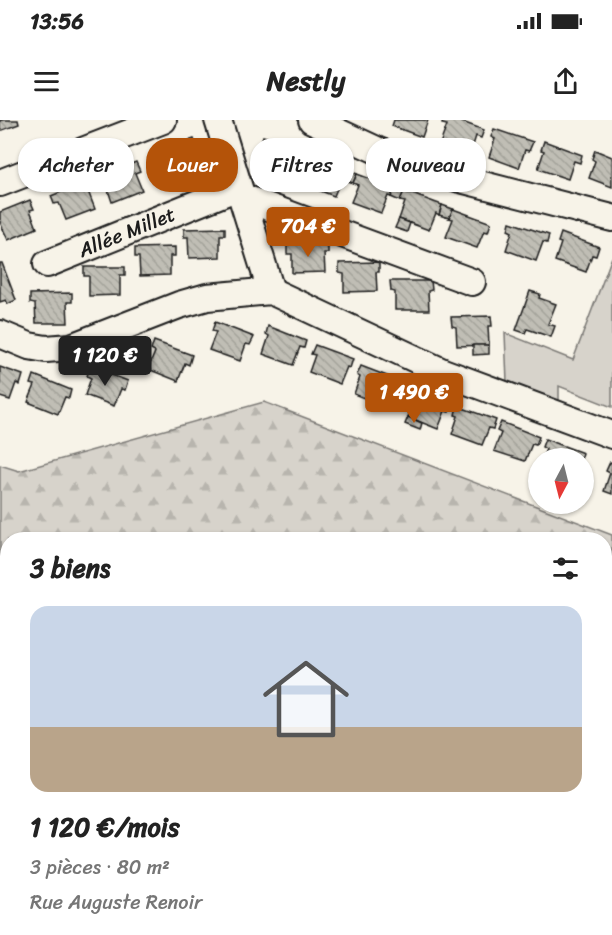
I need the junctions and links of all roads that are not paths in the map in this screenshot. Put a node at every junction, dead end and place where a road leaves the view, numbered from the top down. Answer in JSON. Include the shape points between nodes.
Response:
{"nodes":[{"id":1,"x":163,"y":120,"type":"edge"},
{"id":2,"x":218,"y":120,"type":"edge"},
{"id":3,"x":312,"y":120,"type":"edge"},
{"id":4,"x":0,"y":183,"type":"edge"},
{"id":5,"x":240,"y":192,"type":"junction"},
{"id":6,"x":612,"y":218,"type":"edge"},
{"id":7,"x":47,"y":264,"type":"dead end"},
{"id":8,"x":472,"y":282,"type":"dead end"},
{"id":9,"x":271,"y":291,"type":"junction"},
{"id":10,"x":0,"y":334,"type":"edge"},
{"id":11,"x":612,"y":435,"type":"edge"}],
"edges":[{"from":1,"to":4,"type":"street"},
{"from":2,"to":5,"type":"street"},
{"from":3,"to":6,"type":"street","via":[[381,152],[460,179]]},
{"from":5,"to":7,"type":"street","name":"Allée Millet"},
{"from":5,"to":8,"type":"street"},
{"from":5,"to":9,"type":"street"},
{"from":9,"to":10,"type":"street","via":[[207,297],[71,347],[29,346]]},
{"from":9,"to":11,"type":"street","via":[[443,372]]}]}
